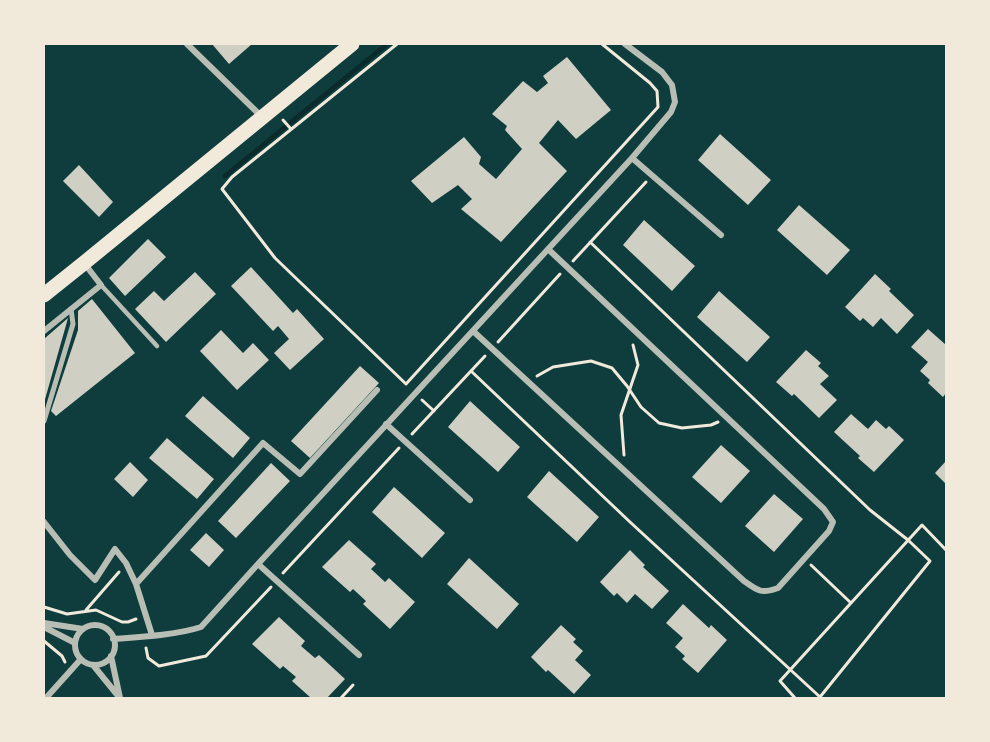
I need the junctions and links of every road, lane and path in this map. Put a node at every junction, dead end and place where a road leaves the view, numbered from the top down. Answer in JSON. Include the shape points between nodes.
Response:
{"nodes":[{"id":1,"x":187,"y":44,"type":"edge"},
{"id":2,"x":352,"y":44,"type":"edge"},
{"id":3,"x":397,"y":44,"type":"edge"},
{"id":4,"x":602,"y":44,"type":"edge"},
{"id":5,"x":626,"y":44,"type":"edge"},
{"id":6,"x":263,"y":117,"type":"junction"},
{"id":7,"x":283,"y":120,"type":"dead end"},
{"id":8,"x":291,"y":129,"type":"junction"},
{"id":9,"x":632,"y":158,"type":"junction"},
{"id":10,"x":652,"y":176,"type":"junction"},
{"id":11,"x":721,"y":235,"type":"dead end"},
{"id":12,"x":590,"y":242,"type":"junction"},
{"id":13,"x":548,"y":249,"type":"junction"},
{"id":14,"x":84,"y":263,"type":"junction"},
{"id":15,"x":567,"y":267,"type":"junction"},
{"id":16,"x":101,"y":285,"type":"junction"},
{"id":17,"x":44,"y":295,"type":"edge"},
{"id":18,"x":70,"y":309,"type":"junction"},
{"id":19,"x":630,"y":325,"type":"junction"},
{"id":20,"x":44,"y":331,"type":"edge"},
{"id":21,"x":473,"y":331,"type":"junction"},
{"id":22,"x":157,"y":346,"type":"dead end"},
{"id":23,"x":492,"y":348,"type":"junction"},
{"id":24,"x":471,"y":371,"type":"junction"},
{"id":25,"x":528,"y":382,"type":"junction"},
{"id":26,"x":377,"y":390,"type":"dead end"},
{"id":27,"x":630,"y":390,"type":"junction"},
{"id":28,"x":727,"y":417,"type":"junction"},
{"id":29,"x":44,"y":421,"type":"edge"},
{"id":30,"x":386,"y":424,"type":"junction"},
{"id":31,"x":405,"y":441,"type":"junction"},
{"id":32,"x":626,"y":472,"type":"junction"},
{"id":33,"x":470,"y":500,"type":"dead end"},
{"id":34,"x":44,"y":522,"type":"edge"},
{"id":35,"x":908,"y":540,"type":"junction"},
{"id":36,"x":946,"y":550,"type":"edge"},
{"id":37,"x":804,"y":559,"type":"junction"},
{"id":38,"x":126,"y":563,"type":"junction"},
{"id":39,"x":258,"y":564,"type":"junction"},
{"id":40,"x":276,"y":580,"type":"junction"},
{"id":41,"x":136,"y":584,"type":"junction"},
{"id":42,"x":851,"y":603,"type":"junction"},
{"id":43,"x":85,"y":612,"type":"dead end"},
{"id":44,"x":44,"y":625,"type":"edge"},
{"id":45,"x":82,"y":629,"type":"junction"},
{"id":46,"x":152,"y":635,"type":"junction"},
{"id":47,"x":113,"y":639,"type":"junction"},
{"id":48,"x":44,"y":641,"type":"edge"},
{"id":49,"x":75,"y":643,"type":"junction"},
{"id":50,"x":359,"y":655,"type":"dead end"},
{"id":51,"x":111,"y":656,"type":"junction"},
{"id":52,"x":206,"y":656,"type":"dead end"},
{"id":53,"x":81,"y":659,"type":"junction"},
{"id":54,"x":65,"y":662,"type":"dead end"},
{"id":55,"x":93,"y":665,"type":"junction"},
{"id":56,"x":790,"y":670,"type":"junction"},
{"id":57,"x":354,"y":685,"type":"dead end"},
{"id":58,"x":46,"y":699,"type":"edge"},
{"id":59,"x":120,"y":699,"type":"edge"},
{"id":60,"x":341,"y":699,"type":"edge"},
{"id":61,"x":795,"y":699,"type":"edge"}],
"edges":[{"from":1,"to":6,"type":"street"},
{"from":2,"to":6,"type":"main road"},
{"from":3,"to":8,"type":"path"},
{"from":4,"to":8,"type":"path","via":[[650,82],[657,91],[658,107],[406,384],[275,258],[222,189]]},
{"from":5,"to":9,"type":"street","via":[[662,72],[672,85],[675,102]]},
{"from":6,"to":14,"type":"main road"},
{"from":7,"to":8,"type":"path"},
{"from":9,"to":10,"type":"street"},
{"from":9,"to":13,"type":"street"},
{"from":10,"to":11,"type":"street"},
{"from":10,"to":12,"type":"path"},
{"from":12,"to":15,"type":"path"},
{"from":12,"to":35,"type":"path","via":[[870,510]]},
{"from":13,"to":15,"type":"street"},
{"from":13,"to":21,"type":"street"},
{"from":14,"to":16,"type":"street"},
{"from":14,"to":17,"type":"main road"},
{"from":15,"to":19,"type":"street"},
{"from":15,"to":23,"type":"path"},
{"from":16,"to":18,"type":"street"},
{"from":16,"to":22,"type":"lane"},
{"from":18,"to":20,"type":"street"},
{"from":18,"to":29,"type":"street","via":[[73,324]]},
{"from":19,"to":27,"type":"path","via":[[638,365]]},
{"from":19,"to":28,"type":"street"},
{"from":21,"to":23,"type":"street"},
{"from":21,"to":30,"type":"street"},
{"from":23,"to":24,"type":"path"},
{"from":23,"to":25,"type":"street"},
{"from":24,"to":31,"type":"path"},
{"from":24,"to":56,"type":"path"},
{"from":25,"to":27,"type":"path","via":[[553,368],[591,361],[612,368]]},
{"from":25,"to":32,"type":"street"},
{"from":26,"to":41,"type":"street","via":[[300,474],[263,442]]},
{"from":27,"to":28,"type":"path","via":[[659,423],[682,428],[711,425]]},
{"from":27,"to":32,"type":"path","via":[[621,415]]},
{"from":28,"to":37,"type":"street","via":[[833,522]]},
{"from":30,"to":31,"type":"street"},
{"from":30,"to":39,"type":"street"},
{"from":31,"to":33,"type":"street"},
{"from":31,"to":40,"type":"path"},
{"from":32,"to":37,"type":"street","via":[[757,591],[778,588]]},
{"from":34,"to":38,"type":"street","via":[[94,580],[115,549]]},
{"from":35,"to":36,"type":"path","via":[[922,525]]},
{"from":35,"to":42,"type":"path"},
{"from":35,"to":56,"type":"path","via":[[930,561],[820,697]]},
{"from":37,"to":42,"type":"path"},
{"from":38,"to":41,"type":"street"},
{"from":38,"to":43,"type":"path"},
{"from":39,"to":40,"type":"street"},
{"from":39,"to":46,"type":"street","via":[[201,627]]},
{"from":40,"to":50,"type":"street"},
{"from":40,"to":52,"type":"path"},
{"from":41,"to":46,"type":"street"},
{"from":42,"to":56,"type":"path"},
{"from":44,"to":45,"type":"street"},
{"from":44,"to":49,"type":"street"},
{"from":45,"to":47,"type":"street","via":[[100,626]]},
{"from":45,"to":49,"type":"street"},
{"from":46,"to":47,"type":"street"},
{"from":47,"to":51,"type":"street"},
{"from":48,"to":54,"type":"path"},
{"from":49,"to":53,"type":"street"},
{"from":51,"to":55,"type":"street"},
{"from":51,"to":59,"type":"street"},
{"from":53,"to":55,"type":"street"},
{"from":53,"to":58,"type":"street"},
{"from":55,"to":59,"type":"street"},
{"from":56,"to":61,"type":"path","via":[[780,681]]},
{"from":57,"to":60,"type":"path"}]}
